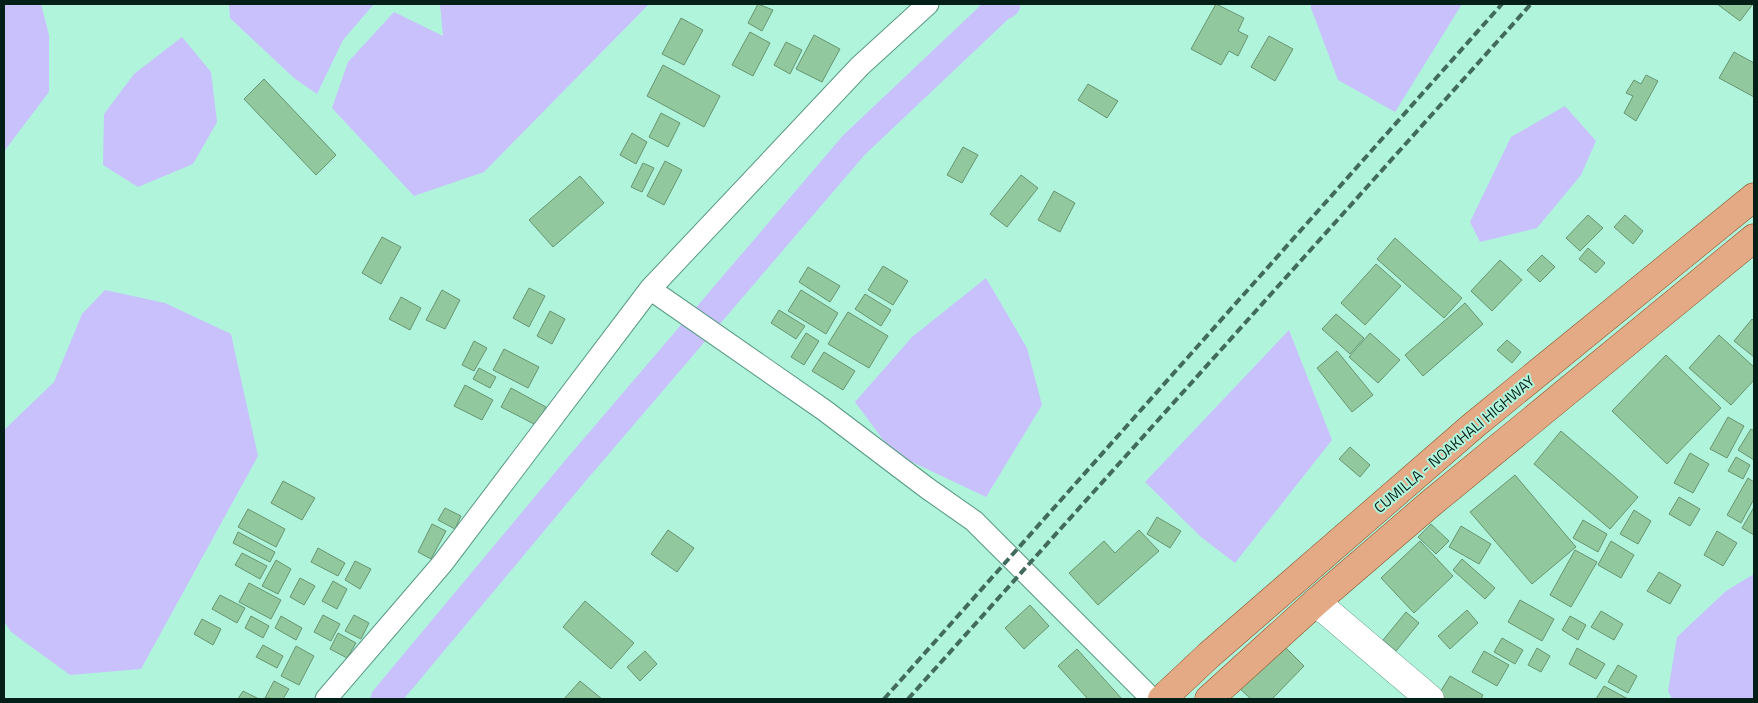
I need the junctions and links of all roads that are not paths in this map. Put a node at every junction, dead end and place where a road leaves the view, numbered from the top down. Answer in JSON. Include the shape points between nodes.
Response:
{"nodes":[{"id":1,"x":928,"y":4,"type":"edge"},
{"id":2,"x":1754,"y":197,"type":"edge"},
{"id":3,"x":1754,"y":238,"type":"edge"},
{"id":4,"x":655,"y":292,"type":"junction"},
{"id":5,"x":1316,"y":602,"type":"junction"},
{"id":6,"x":326,"y":699,"type":"edge"},
{"id":7,"x":1152,"y":699,"type":"edge"},
{"id":8,"x":1162,"y":699,"type":"edge"},
{"id":9,"x":1210,"y":699,"type":"edge"},
{"id":10,"x":1430,"y":699,"type":"edge"}],
"edges":[{"from":1,"to":4,"type":"street","via":[[860,66]]},
{"from":2,"to":8,"type":"main road","name":"CUMILLA - NOAKHALI HIGHWAY","via":[[1474,425]]},
{"from":3,"to":5,"type":"main road","name":"CUMILLA - NOAKHALI HIGHWAY","via":[[1437,498]]},
{"from":4,"to":6,"type":"street","via":[[442,564]]},
{"from":4,"to":7,"type":"street","via":[[824,410],[974,521]]},
{"from":5,"to":9,"type":"main road","name":"CUMILLA - NOAKHALI HIGHWAY"},
{"from":5,"to":10,"type":"main road"}]}
